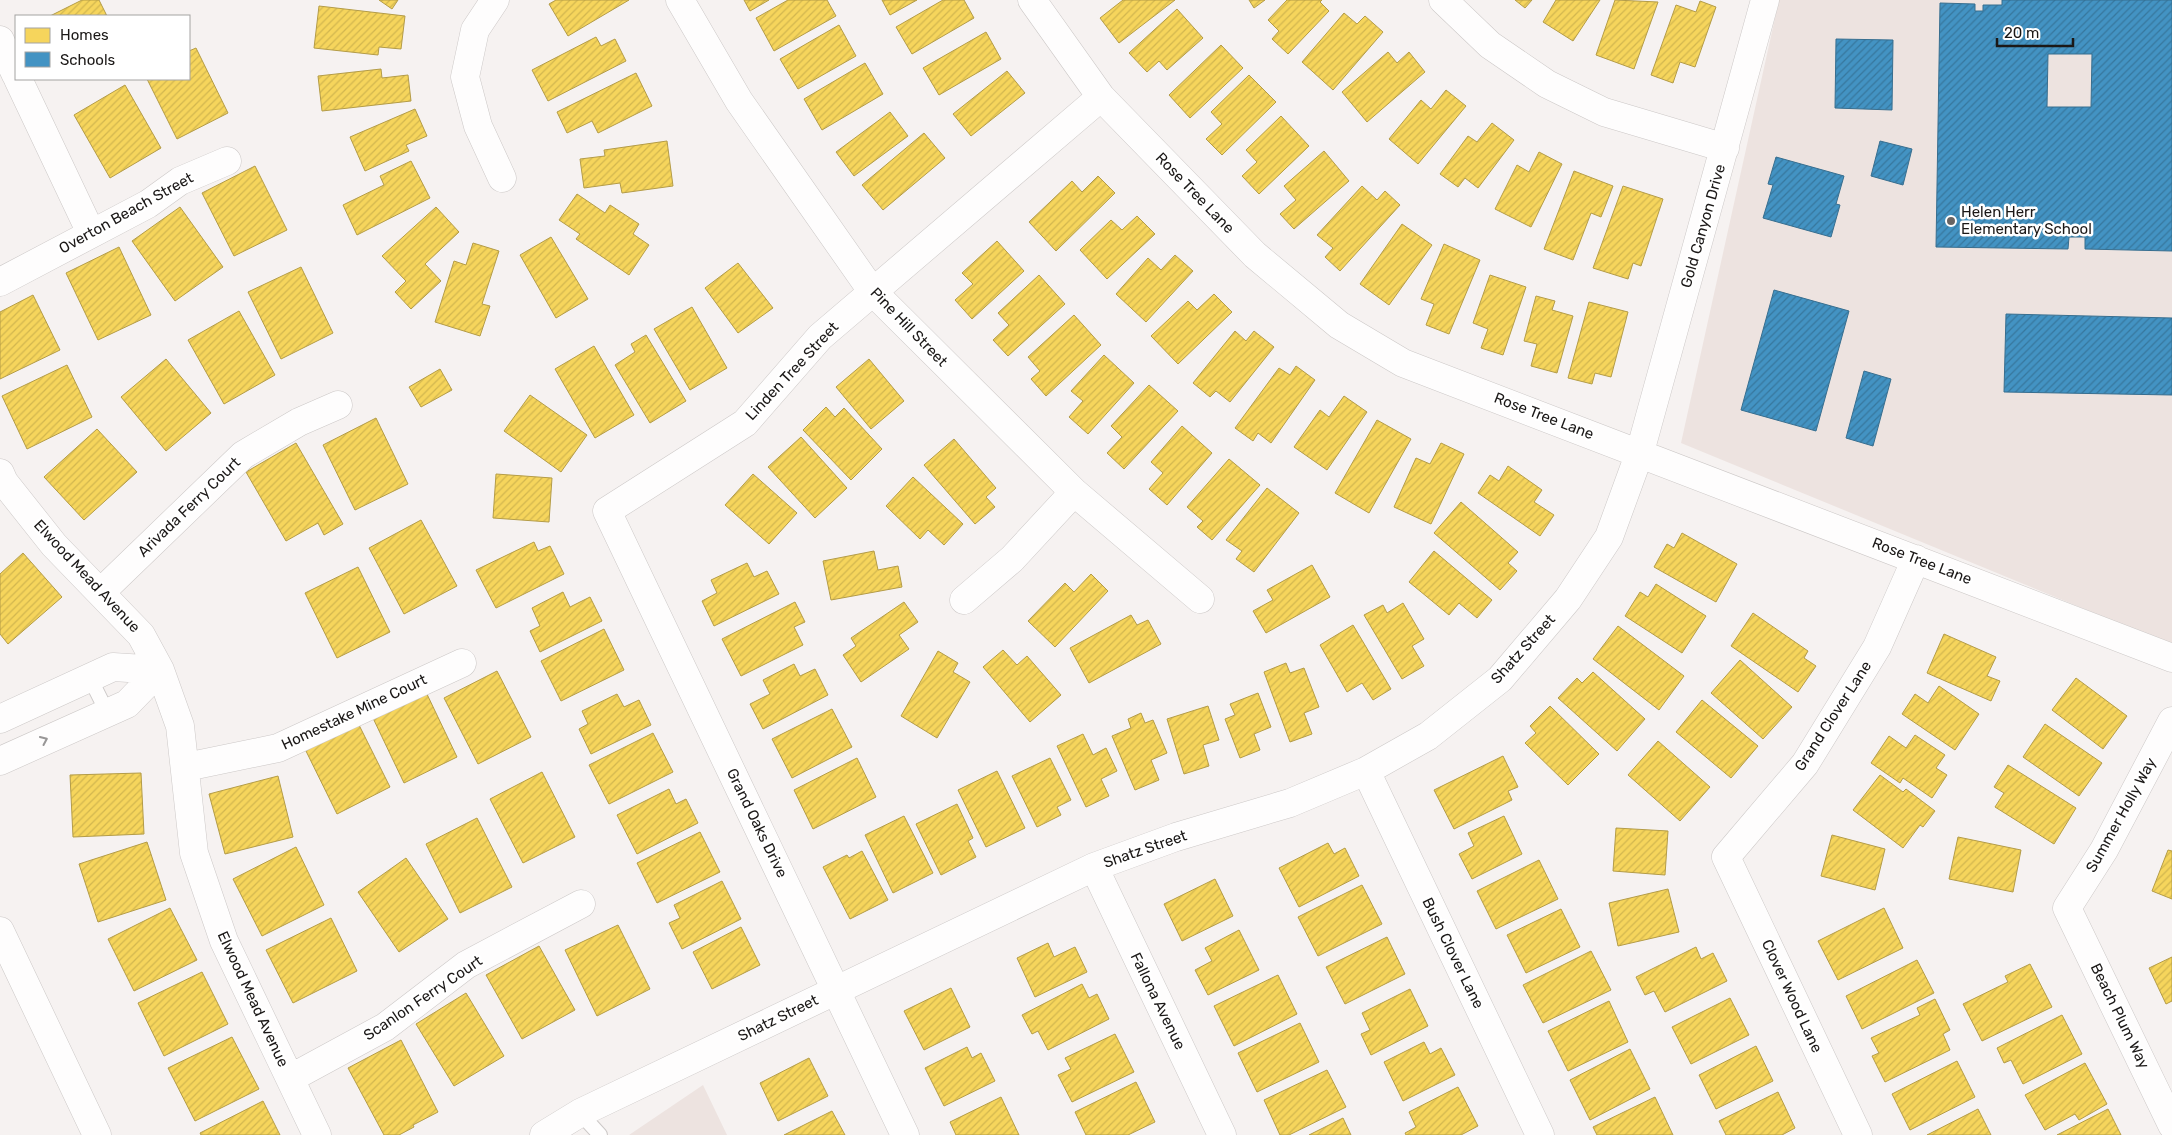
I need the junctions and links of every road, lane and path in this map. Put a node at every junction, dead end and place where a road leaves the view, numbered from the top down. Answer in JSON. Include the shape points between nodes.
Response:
{"nodes":[{"id":1,"x":495,"y":0,"type":"edge"},
{"id":2,"x":680,"y":0,"type":"edge"},
{"id":3,"x":1032,"y":0,"type":"edge"},
{"id":4,"x":1443,"y":0,"type":"edge"},
{"id":5,"x":1765,"y":0,"type":"edge"},
{"id":6,"x":0,"y":40,"type":"edge"},
{"id":7,"x":15,"y":73,"type":"edge"},
{"id":8,"x":18,"y":80,"type":"edge"},
{"id":9,"x":1101,"y":97,"type":"junction"},
{"id":10,"x":1725,"y":148,"type":"junction"},
{"id":11,"x":227,"y":161,"type":"dead end"},
{"id":12,"x":502,"y":178,"type":"dead end"},
{"id":13,"x":91,"y":233,"type":"junction"},
{"id":14,"x":0,"y":282,"type":"edge"},
{"id":15,"x":872,"y":291,"type":"junction"},
{"id":16,"x":338,"y":405,"type":"dead end"},
{"id":17,"x":1640,"y":452,"type":"junction"},
{"id":18,"x":0,"y":473,"type":"edge"},
{"id":19,"x":1074,"y":492,"type":"junction"},
{"id":20,"x":608,"y":511,"type":"joint"},
{"id":21,"x":1916,"y":559,"type":"junction"},
{"id":22,"x":101,"y":592,"type":"junction"},
{"id":23,"x":1200,"y":599,"type":"dead end"},
{"id":24,"x":964,"y":600,"type":"dead end"},
{"id":25,"x":2172,"y":658,"type":"edge"},
{"id":26,"x":462,"y":663,"type":"dead end"},
{"id":27,"x":160,"y":670,"type":"junction"},
{"id":28,"x":90,"y":678,"type":"junction"},
{"id":29,"x":107,"y":712,"type":"junction"},
{"id":30,"x":0,"y":719,"type":"edge"},
{"id":31,"x":2172,"y":721,"type":"edge"},
{"id":32,"x":0,"y":760,"type":"edge"},
{"id":33,"x":186,"y":767,"type":"junction"},
{"id":34,"x":1366,"y":772,"type":"junction"},
{"id":35,"x":1726,"y":857,"type":"joint"},
{"id":36,"x":1094,"y":867,"type":"junction"},
{"id":37,"x":581,"y":904,"type":"dead end"},
{"id":38,"x":2067,"y":908,"type":"joint"},
{"id":39,"x":0,"y":931,"type":"edge"},
{"id":40,"x":836,"y":990,"type":"junction"},
{"id":41,"x":291,"y":1078,"type":"junction"},
{"id":42,"x":580,"y":1113,"type":"junction"},
{"id":43,"x":2172,"y":1125,"type":"edge"},
{"id":44,"x":97,"y":1135,"type":"edge"},
{"id":45,"x":317,"y":1135,"type":"edge"},
{"id":46,"x":544,"y":1135,"type":"edge"},
{"id":47,"x":600,"y":1135,"type":"edge"},
{"id":48,"x":905,"y":1135,"type":"edge"},
{"id":49,"x":1222,"y":1135,"type":"edge"},
{"id":50,"x":1540,"y":1135,"type":"edge"},
{"id":51,"x":1858,"y":1135,"type":"edge"}],
"edges":[{"from":1,"to":12,"type":"street","via":[[475,30],[464,77],[478,126]]},
{"from":2,"to":15,"type":"street","name":"Pine Hill Street","via":[[739,101]]},
{"from":3,"to":9,"type":"street","name":"Rose Tree Lane"},
{"from":4,"to":10,"type":"street","via":[[1490,45],[1546,84],[1604,112]]},
{"from":5,"to":10,"type":"street","name":"Gold Canyon Drive"},
{"from":6,"to":7,"type":"street"},
{"from":8,"to":13,"type":"street"},
{"from":9,"to":15,"type":"street","name":"Linden Tree Street"},
{"from":9,"to":17,"type":"street","name":"Rose Tree Lane","via":[[1255,255],[1339,325],[1403,363]]},
{"from":10,"to":17,"type":"street","name":"Gold Canyon Drive"},
{"from":11,"to":13,"type":"street","name":"Overton Beach Street","via":[[180,181],[148,204]]},
{"from":13,"to":14,"type":"street","name":"Overton Beach Street"},
{"from":15,"to":19,"type":"street","name":"Pine Hill Street"},
{"from":15,"to":20,"type":"street","name":"Linden Tree Street","via":[[820,336],[745,423]]},
{"from":16,"to":22,"type":"street","name":"Arivada Ferry Court","via":[[299,422],[243,455]]},
{"from":17,"to":21,"type":"street","name":"Rose Tree Lane"},
{"from":17,"to":34,"type":"street","name":"Shatz Street","via":[[1609,538],[1568,598],[1500,678],[1428,736]]},
{"from":18,"to":22,"type":"street","name":"Elwood Mead Avenue","via":[[54,545]]},
{"from":19,"to":23,"type":"street","name":"Pine Hill Street"},
{"from":19,"to":24,"type":"street","via":[[1012,560]]},
{"from":20,"to":40,"type":"street","name":"Grand Oaks Drive"},
{"from":21,"to":25,"type":"street","name":"Rose Tree Lane"},
{"from":21,"to":35,"type":"street","name":"Grand Clover Lane","via":[[1877,647],[1805,764]]},
{"from":22,"to":27,"type":"street","name":"Elwood Mead Avenue","via":[[141,635]]},
{"from":26,"to":33,"type":"street","name":"Homestake Mine Court","via":[[278,748]]},
{"from":27,"to":28,"type":"street","via":[[113,667]]},
{"from":27,"to":29,"type":"street","via":[[127,704]]},
{"from":27,"to":33,"type":"street","name":"Elwood Mead Avenue","via":[[180,726]]},
{"from":28,"to":29,"type":"lane"},
{"from":28,"to":30,"type":"street"},
{"from":32,"to":29,"type":"street","one_way":true},
{"from":31,"to":38,"type":"street","name":"Summer Holly Way","via":[[2104,850]]},
{"from":33,"to":41,"type":"street","name":"Elwood Mead Avenue","via":[[194,852],[224,941]]},
{"from":34,"to":36,"type":"street","name":"Shatz Street","via":[[1290,803],[1176,837]]},
{"from":34,"to":50,"type":"street","name":"Bush Clover Lane"},
{"from":35,"to":51,"type":"street","name":"Clover Wood Lane"},
{"from":36,"to":40,"type":"street","name":"Shatz Street"},
{"from":36,"to":49,"type":"street","name":"Fallona Avenue"},
{"from":37,"to":41,"type":"street","name":"Scanlon Ferry Court","via":[[466,965],[385,1026]]},
{"from":38,"to":43,"type":"street","name":"Beach Plum Way"},
{"from":39,"to":44,"type":"street"},
{"from":40,"to":42,"type":"street","name":"Shatz Street"},
{"from":40,"to":48,"type":"street","name":"Grand Oaks Drive"},
{"from":41,"to":45,"type":"street","name":"Elwood Mead Avenue"},
{"from":42,"to":46,"type":"street","name":"Shatz Street"},
{"from":42,"to":47,"type":"lane"}]}
